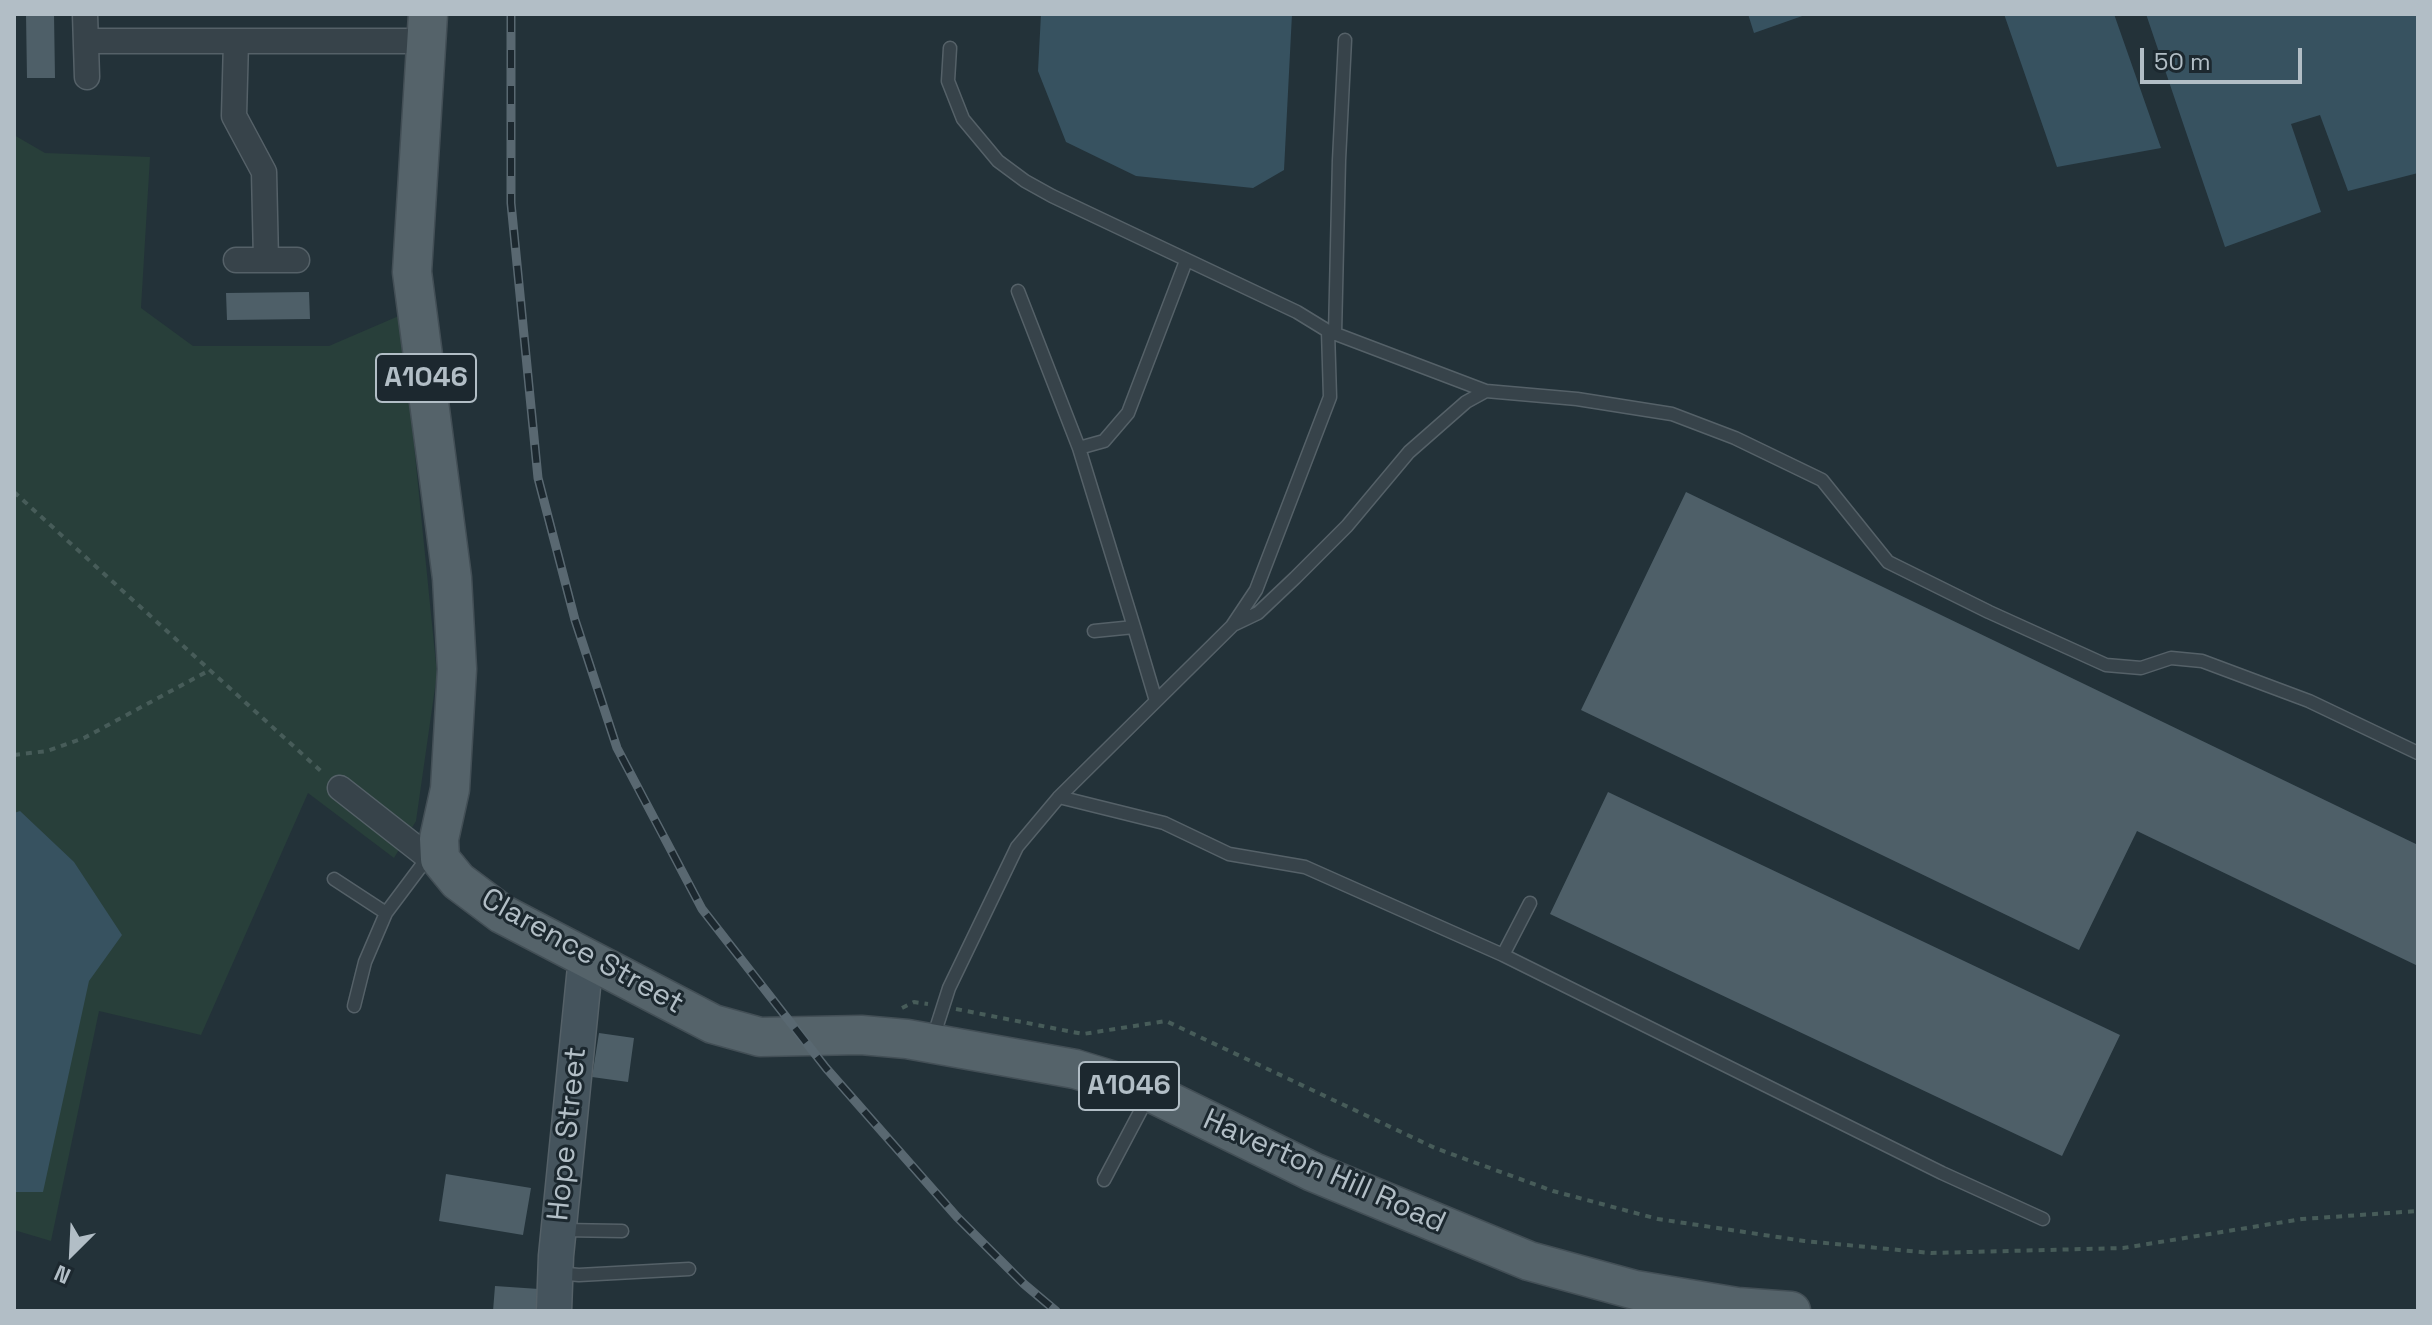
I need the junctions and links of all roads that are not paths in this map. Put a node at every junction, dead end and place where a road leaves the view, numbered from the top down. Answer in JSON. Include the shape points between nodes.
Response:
{"nodes":[{"id":1,"x":85,"y":14,"type":"edge"},
{"id":2,"x":427,"y":28,"type":"edge"},
{"id":3,"x":1345,"y":40,"type":"dead end"},
{"id":4,"x":86,"y":41,"type":"junction"},
{"id":5,"x":236,"y":41,"type":"junction"},
{"id":6,"x":950,"y":48,"type":"dead end"},
{"id":7,"x":87,"y":77,"type":"dead end"},
{"id":8,"x":236,"y":260,"type":"dead end"},
{"id":9,"x":266,"y":260,"type":"junction"},
{"id":10,"x":297,"y":260,"type":"dead end"},
{"id":11,"x":1186,"y":261,"type":"junction"},
{"id":12,"x":1018,"y":291,"type":"dead end"},
{"id":13,"x":1332,"y":333,"type":"junction"},
{"id":14,"x":1486,"y":391,"type":"junction"},
{"id":15,"x":1079,"y":448,"type":"junction"},
{"id":16,"x":1232,"y":626,"type":"junction"},
{"id":17,"x":1134,"y":627,"type":"junction"},
{"id":18,"x":1094,"y":631,"type":"dead end"},
{"id":19,"x":1156,"y":701,"type":"junction"},
{"id":20,"x":2418,"y":753,"type":"edge"},
{"id":21,"x":340,"y":788,"type":"road end"},
{"id":22,"x":1059,"y":797,"type":"junction"},
{"id":23,"x":434,"y":858,"type":"junction"},
{"id":24,"x":334,"y":879,"type":"dead end"},
{"id":25,"x":1530,"y":903,"type":"dead end"},
{"id":26,"x":386,"y":913,"type":"junction"},
{"id":27,"x":1503,"y":955,"type":"junction"},
{"id":28,"x":586,"y":957,"type":"junction"},
{"id":29,"x":354,"y":1006,"type":"dead end"},
{"id":30,"x":760,"y":1037,"type":"joint"},
{"id":31,"x":932,"y":1043,"type":"junction"},
{"id":32,"x":1150,"y":1092,"type":"junction"},
{"id":33,"x":1104,"y":1180,"type":"dead end"},
{"id":34,"x":2043,"y":1219,"type":"dead end"},
{"id":35,"x":559,"y":1230,"type":"junction"},
{"id":36,"x":622,"y":1231,"type":"dead end"},
{"id":37,"x":689,"y":1269,"type":"dead end"},
{"id":38,"x":555,"y":1273,"type":"junction"},
{"id":39,"x":554,"y":1311,"type":"edge"},
{"id":40,"x":1791,"y":1311,"type":"edge"}],
"edges":[{"from":1,"to":4,"type":"street"},
{"from":2,"to":5,"type":"street"},
{"from":2,"to":23,"type":"main road","number":"A1046","via":[[412,272],[452,578],[457,669],[450,789]]},
{"from":3,"to":13,"type":"lane"},
{"from":4,"to":5,"type":"street"},
{"from":4,"to":7,"type":"street"},
{"from":5,"to":9,"type":"street","via":[[234,116],[264,172]]},
{"from":6,"to":11,"type":"lane","via":[[948,81],[963,119],[998,161],[1052,196]]},
{"from":8,"to":9,"type":"street"},
{"from":9,"to":10,"type":"street"},
{"from":11,"to":13,"type":"lane"},
{"from":11,"to":15,"type":"lane","via":[[1128,413],[1104,441]]},
{"from":12,"to":15,"type":"lane"},
{"from":13,"to":14,"type":"lane"},
{"from":13,"to":16,"type":"lane","via":[[1330,397],[1256,590]]},
{"from":14,"to":16,"type":"lane","via":[[1409,452],[1286,588],[1258,613]]},
{"from":14,"to":20,"type":"lane","via":[[1577,399],[1685,418],[1822,480],[1888,562],[2002,618],[2106,665],[2141,668],[2171,658],[2202,661],[2309,701]]},
{"from":15,"to":17,"type":"lane"},
{"from":16,"to":19,"type":"lane"},
{"from":17,"to":18,"type":"lane"},
{"from":17,"to":19,"type":"lane"},
{"from":19,"to":22,"type":"lane"},
{"from":21,"to":23,"type":"street","name":"Clarence Street"},
{"from":22,"to":27,"type":"lane","via":[[1164,823],[1229,854],[1305,867]]},
{"from":22,"to":31,"type":"lane","via":[[1017,847],[949,988]]},
{"from":23,"to":26,"type":"lane"},
{"from":23,"to":28,"type":"main road","name":"Clarence Street","number":"A1046","via":[[502,914]]},
{"from":24,"to":26,"type":"lane"},
{"from":25,"to":27,"type":"lane"},
{"from":26,"to":29,"type":"lane"},
{"from":27,"to":34,"type":"lane"},
{"from":28,"to":30,"type":"main road","name":"Clarence Street","number":"A1046","via":[[713,1024]]},
{"from":28,"to":35,"type":"main road","name":"Hope Street"},
{"from":30,"to":31,"type":"main road","name":"Haverton Hill Road","number":"A1046","via":[[861,1035]]},
{"from":31,"to":32,"type":"main road","name":"Haverton Hill Road","number":"A1046","via":[[1075,1069]]},
{"from":32,"to":33,"type":"lane"},
{"from":32,"to":40,"type":"main road","name":"Haverton Hill Road","number":"A1046","via":[[1313,1172],[1529,1261],[1635,1290]]},
{"from":35,"to":36,"type":"lane"},
{"from":35,"to":38,"type":"main road","name":"Hope Street"},
{"from":37,"to":38,"type":"lane"},
{"from":38,"to":39,"type":"main road","name":"Hope Street"}]}
